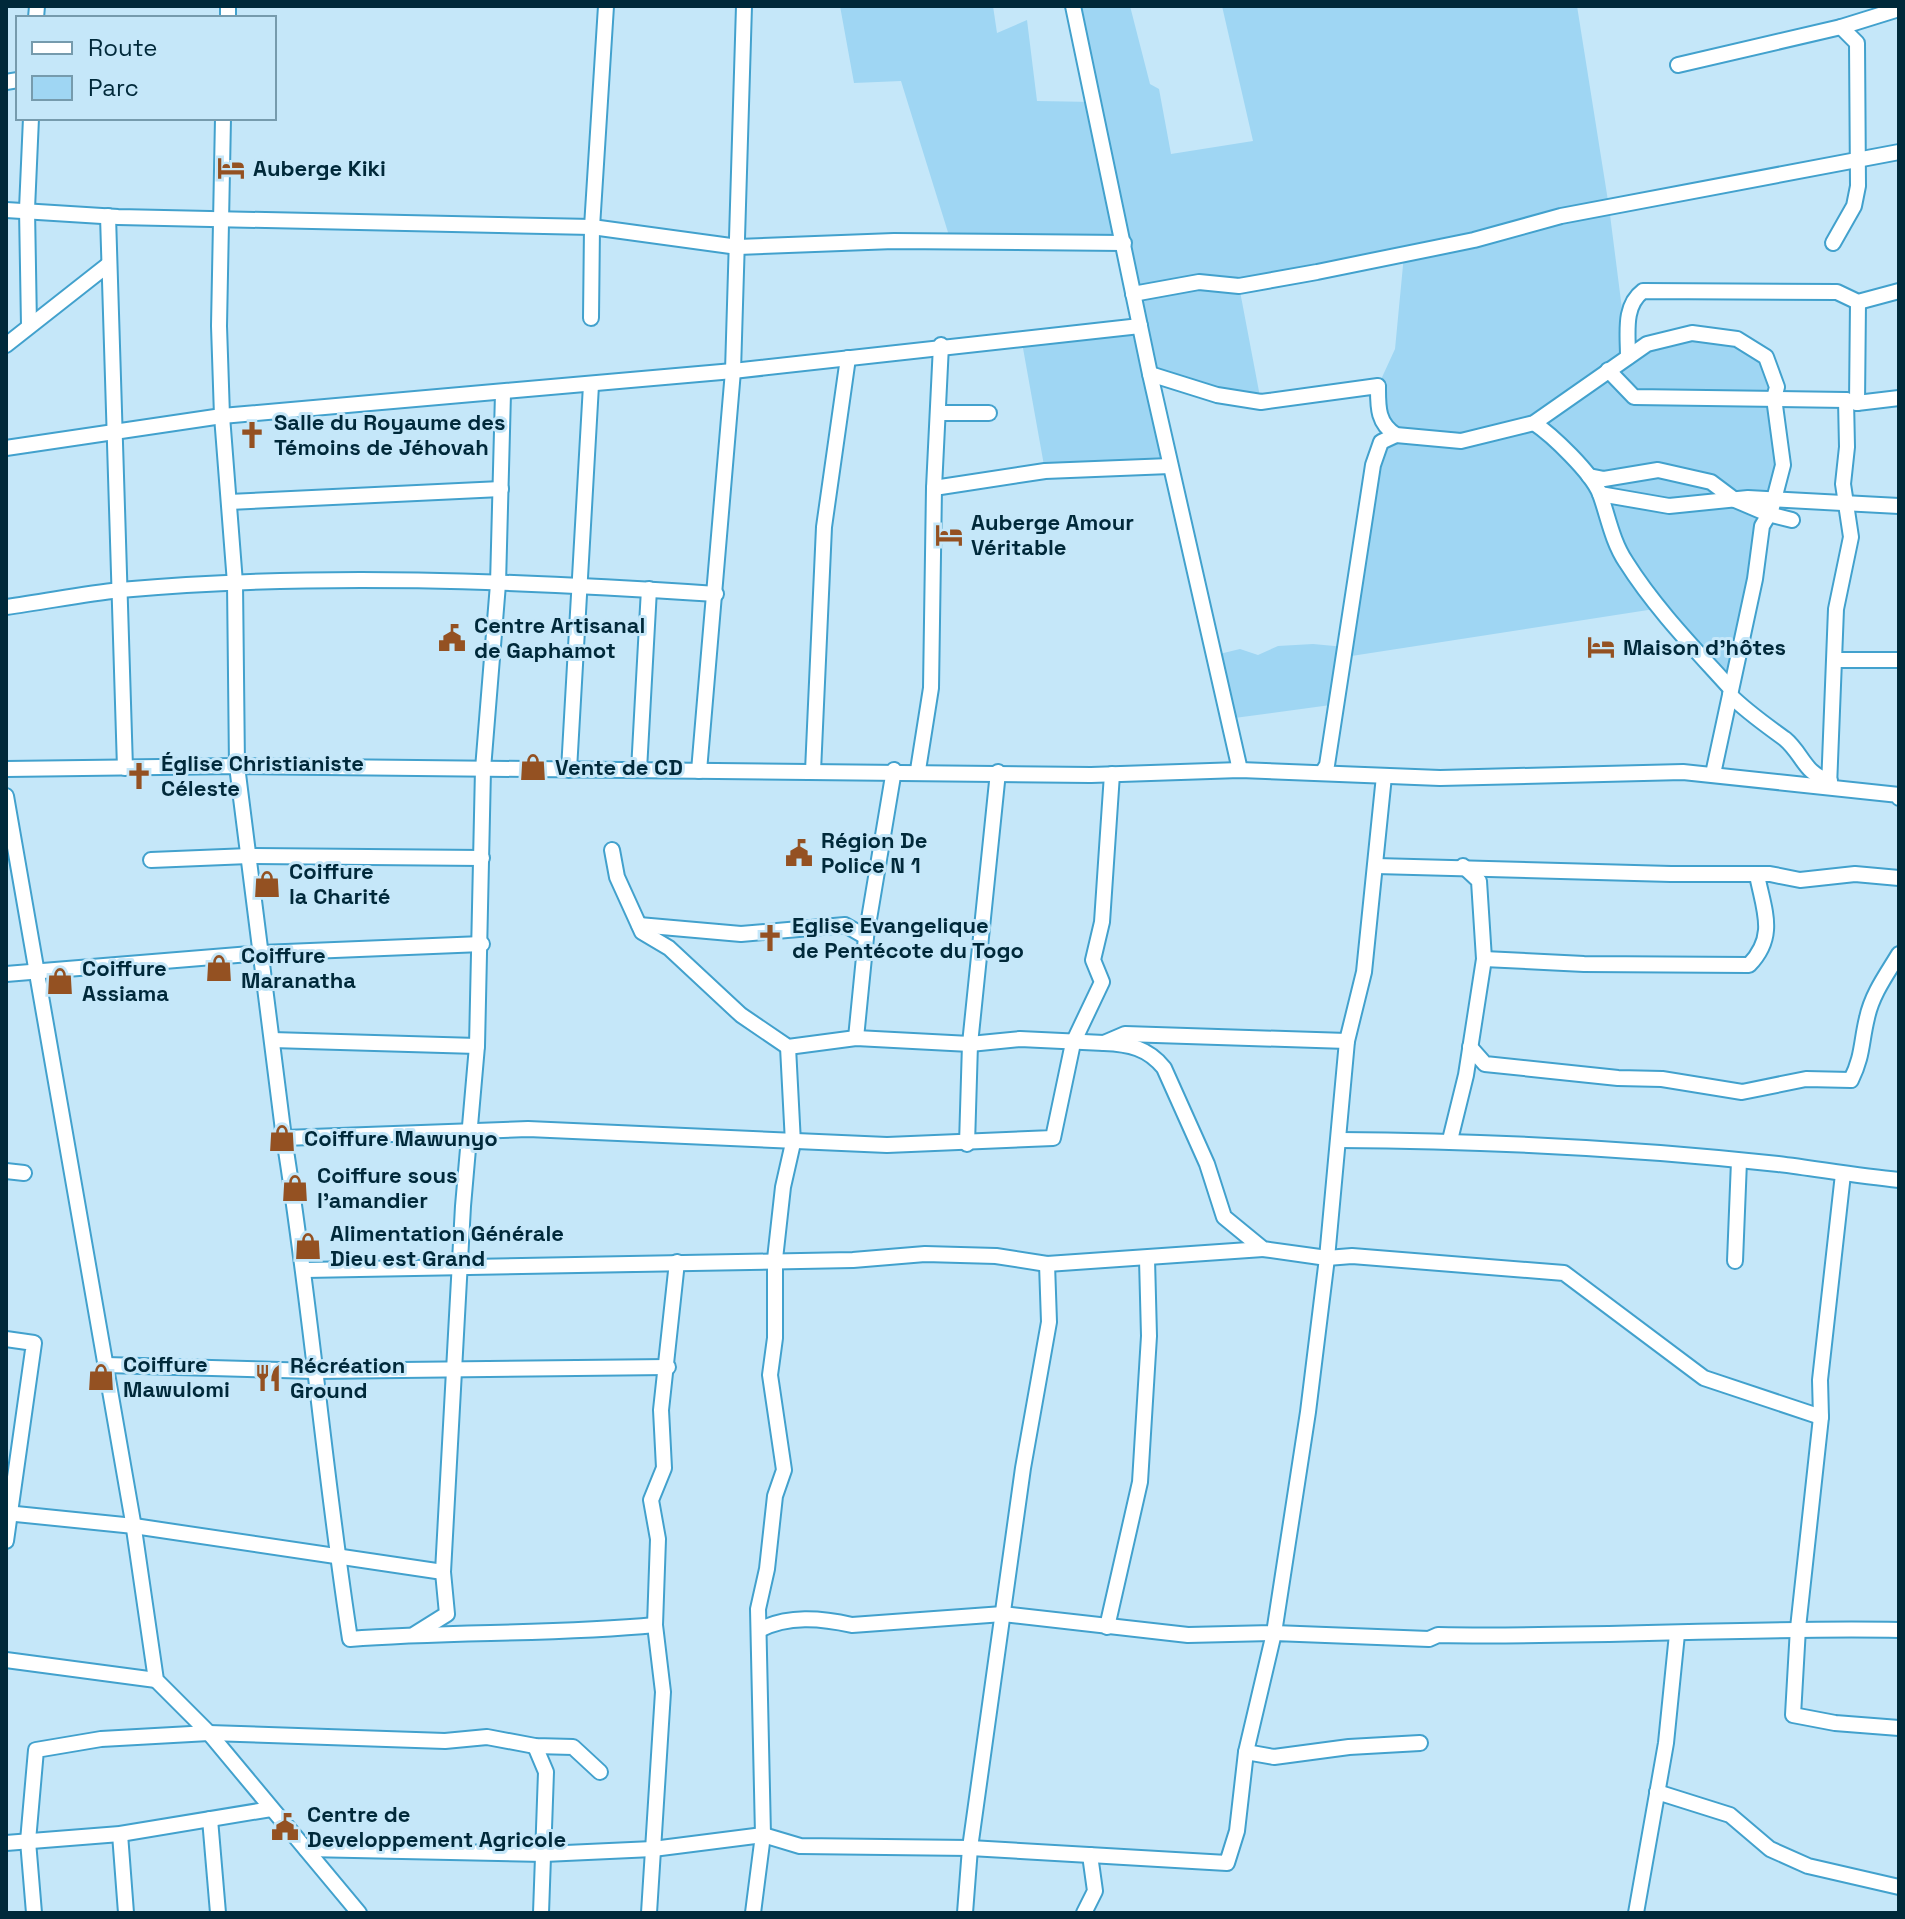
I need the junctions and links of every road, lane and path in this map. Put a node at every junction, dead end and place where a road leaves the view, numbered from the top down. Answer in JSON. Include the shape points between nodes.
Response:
{"nodes":[{"id":1,"x":606,"y":6,"type":"edge"},
{"id":2,"x":744,"y":6,"type":"edge"},
{"id":3,"x":1073,"y":6,"type":"edge"},
{"id":4,"x":1899,"y":9,"type":"edge"},
{"id":5,"x":1841,"y":27,"type":"junction"},
{"id":6,"x":1678,"y":65,"type":"dead end"},
{"id":7,"x":31,"y":120,"type":"edge"},
{"id":8,"x":223,"y":120,"type":"edge"},
{"id":9,"x":1899,"y":152,"type":"edge"},
{"id":10,"x":1856,"y":160,"type":"junction"},
{"id":11,"x":27,"y":209,"type":"junction"},
{"id":12,"x":6,"y":210,"type":"edge"},
{"id":13,"x":108,"y":216,"type":"junction"},
{"id":14,"x":219,"y":218,"type":"junction"},
{"id":15,"x":592,"y":227,"type":"junction"},
{"id":16,"x":1124,"y":243,"type":"junction"},
{"id":17,"x":1833,"y":243,"type":"dead end"},
{"id":18,"x":738,"y":247,"type":"junction"},
{"id":19,"x":109,"y":264,"type":"junction"},
{"id":20,"x":1899,"y":291,"type":"edge"},
{"id":21,"x":1133,"y":294,"type":"junction"},
{"id":22,"x":1858,"y":302,"type":"junction"},
{"id":23,"x":591,"y":318,"type":"dead end"},
{"id":24,"x":29,"y":326,"type":"junction"},
{"id":25,"x":1140,"y":326,"type":"junction"},
{"id":26,"x":6,"y":345,"type":"edge"},
{"id":27,"x":941,"y":345,"type":"junction"},
{"id":28,"x":1628,"y":357,"type":"junction"},
{"id":29,"x":848,"y":358,"type":"junction"},
{"id":30,"x":1608,"y":370,"type":"junction"},
{"id":31,"x":733,"y":371,"type":"junction"},
{"id":32,"x":1150,"y":374,"type":"junction"},
{"id":33,"x":591,"y":385,"type":"junction"},
{"id":34,"x":503,"y":393,"type":"junction"},
{"id":35,"x":1774,"y":398,"type":"junction"},
{"id":36,"x":1899,"y":398,"type":"edge"},
{"id":37,"x":1852,"y":401,"type":"junction"},
{"id":38,"x":938,"y":413,"type":"junction"},
{"id":39,"x":989,"y":413,"type":"dead end"},
{"id":40,"x":222,"y":416,"type":"junction"},
{"id":41,"x":1534,"y":423,"type":"junction"},
{"id":42,"x":114,"y":434,"type":"junction"},
{"id":43,"x":1396,"y":435,"type":"junction"},
{"id":44,"x":6,"y":448,"type":"edge"},
{"id":45,"x":1170,"y":466,"type":"junction"},
{"id":46,"x":1589,"y":476,"type":"junction"},
{"id":47,"x":934,"y":488,"type":"junction"},
{"id":48,"x":501,"y":489,"type":"junction"},
{"id":49,"x":1600,"y":494,"type":"junction"},
{"id":50,"x":1735,"y":500,"type":"junction"},
{"id":51,"x":229,"y":502,"type":"junction"},
{"id":52,"x":1847,"y":503,"type":"junction"},
{"id":53,"x":1899,"y":506,"type":"edge"},
{"id":54,"x":1771,"y":507,"type":"junction"},
{"id":55,"x":1792,"y":520,"type":"dead end"},
{"id":56,"x":235,"y":583,"type":"junction"},
{"id":57,"x":498,"y":584,"type":"junction"},
{"id":58,"x":582,"y":585,"type":"junction"},
{"id":59,"x":649,"y":589,"type":"junction"},
{"id":60,"x":119,"y":590,"type":"junction"},
{"id":61,"x":716,"y":594,"type":"junction"},
{"id":62,"x":6,"y":607,"type":"edge"},
{"id":63,"x":1837,"y":660,"type":"junction"},
{"id":64,"x":1899,"y":660,"type":"edge"},
{"id":65,"x":1730,"y":692,"type":"junction"},
{"id":66,"x":237,"y":766,"type":"junction"},
{"id":67,"x":125,"y":768,"type":"junction"},
{"id":68,"x":6,"y":769,"type":"edge"},
{"id":69,"x":483,"y":769,"type":"junction"},
{"id":70,"x":569,"y":770,"type":"junction"},
{"id":71,"x":639,"y":770,"type":"junction"},
{"id":72,"x":894,"y":770,"type":"junction"},
{"id":73,"x":918,"y":770,"type":"junction"},
{"id":74,"x":1240,"y":770,"type":"junction"},
{"id":75,"x":699,"y":771,"type":"junction"},
{"id":76,"x":813,"y":771,"type":"junction"},
{"id":77,"x":998,"y":772,"type":"junction"},
{"id":78,"x":1322,"y":773,"type":"junction"},
{"id":79,"x":1112,"y":774,"type":"junction"},
{"id":80,"x":1713,"y":774,"type":"junction"},
{"id":81,"x":1384,"y":776,"type":"junction"},
{"id":82,"x":1830,"y":784,"type":"junction"},
{"id":83,"x":6,"y":796,"type":"edge"},
{"id":84,"x":1899,"y":798,"type":"edge"},
{"id":85,"x":612,"y":850,"type":"dead end"},
{"id":86,"x":249,"y":856,"type":"junction"},
{"id":87,"x":482,"y":858,"type":"junction"},
{"id":88,"x":151,"y":860,"type":"dead end"},
{"id":89,"x":1376,"y":866,"type":"junction"},
{"id":90,"x":1463,"y":866,"type":"junction"},
{"id":91,"x":1757,"y":875,"type":"junction"},
{"id":92,"x":1899,"y":878,"type":"edge"},
{"id":93,"x":639,"y":925,"type":"junction"},
{"id":94,"x":866,"y":937,"type":"junction"},
{"id":95,"x":482,"y":944,"type":"junction"},
{"id":96,"x":261,"y":953,"type":"junction"},
{"id":97,"x":1899,"y":954,"type":"edge"},
{"id":98,"x":1484,"y":959,"type":"junction"},
{"id":99,"x":36,"y":972,"type":"junction"},
{"id":100,"x":6,"y":974,"type":"edge"},
{"id":101,"x":856,"y":1038,"type":"junction"},
{"id":102,"x":272,"y":1040,"type":"junction"},
{"id":103,"x":1347,"y":1041,"type":"junction"},
{"id":104,"x":1073,"y":1043,"type":"junction"},
{"id":105,"x":1104,"y":1043,"type":"junction"},
{"id":106,"x":970,"y":1044,"type":"junction"},
{"id":107,"x":477,"y":1046,"type":"junction"},
{"id":108,"x":788,"y":1047,"type":"junction"},
{"id":109,"x":1470,"y":1047,"type":"junction"},
{"id":110,"x":469,"y":1133,"type":"junction"},
{"id":111,"x":284,"y":1138,"type":"junction"},
{"id":112,"x":1339,"y":1140,"type":"junction"},
{"id":113,"x":1450,"y":1140,"type":"junction"},
{"id":114,"x":793,"y":1143,"type":"junction"},
{"id":115,"x":967,"y":1144,"type":"junction"},
{"id":116,"x":1739,"y":1161,"type":"junction"},
{"id":117,"x":6,"y":1171,"type":"edge"},
{"id":118,"x":24,"y":1173,"type":"dead end"},
{"id":119,"x":1843,"y":1174,"type":"junction"},
{"id":120,"x":1899,"y":1180,"type":"edge"},
{"id":121,"x":1263,"y":1249,"type":"junction"},
{"id":122,"x":1327,"y":1258,"type":"junction"},
{"id":123,"x":775,"y":1259,"type":"junction"},
{"id":124,"x":1147,"y":1259,"type":"junction"},
{"id":125,"x":1735,"y":1261,"type":"dead end"},
{"id":126,"x":677,"y":1262,"type":"junction"},
{"id":127,"x":1047,"y":1264,"type":"junction"},
{"id":128,"x":462,"y":1267,"type":"junction"},
{"id":129,"x":305,"y":1270,"type":"junction"},
{"id":130,"x":6,"y":1339,"type":"edge"},
{"id":131,"x":106,"y":1365,"type":"junction"},
{"id":132,"x":668,"y":1367,"type":"junction"},
{"id":133,"x":457,"y":1370,"type":"junction"},
{"id":134,"x":314,"y":1371,"type":"junction"},
{"id":135,"x":1821,"y":1417,"type":"junction"},
{"id":136,"x":8,"y":1513,"type":"edge"},
{"id":137,"x":134,"y":1526,"type":"junction"},
{"id":138,"x":6,"y":1541,"type":"edge"},
{"id":139,"x":338,"y":1554,"type":"junction"},
{"id":140,"x":443,"y":1572,"type":"junction"},
{"id":141,"x":1003,"y":1614,"type":"junction"},
{"id":142,"x":655,"y":1625,"type":"junction"},
{"id":143,"x":1107,"y":1627,"type":"junction"},
{"id":144,"x":1798,"y":1628,"type":"junction"},
{"id":145,"x":759,"y":1630,"type":"junction"},
{"id":146,"x":1899,"y":1630,"type":"edge"},
{"id":147,"x":1274,"y":1633,"type":"junction"},
{"id":148,"x":415,"y":1634,"type":"junction"},
{"id":149,"x":1677,"y":1634,"type":"junction"},
{"id":150,"x":6,"y":1660,"type":"edge"},
{"id":151,"x":156,"y":1680,"type":"junction"},
{"id":152,"x":1899,"y":1728,"type":"edge"},
{"id":153,"x":209,"y":1733,"type":"junction"},
{"id":154,"x":1420,"y":1743,"type":"dead end"},
{"id":155,"x":535,"y":1746,"type":"junction"},
{"id":156,"x":1246,"y":1752,"type":"junction"},
{"id":157,"x":600,"y":1772,"type":"dead end"},
{"id":158,"x":1657,"y":1792,"type":"junction"},
{"id":159,"x":271,"y":1809,"type":"junction"},
{"id":160,"x":210,"y":1819,"type":"junction"},
{"id":161,"x":120,"y":1834,"type":"junction"},
{"id":162,"x":763,"y":1835,"type":"junction"},
{"id":163,"x":28,"y":1841,"type":"junction"},
{"id":164,"x":6,"y":1843,"type":"edge"},
{"id":165,"x":970,"y":1848,"type":"junction"},
{"id":166,"x":306,"y":1849,"type":"junction"},
{"id":167,"x":653,"y":1849,"type":"junction"},
{"id":168,"x":544,"y":1854,"type":"junction"},
{"id":169,"x":1090,"y":1855,"type":"junction"},
{"id":170,"x":1899,"y":1887,"type":"edge"},
{"id":171,"x":34,"y":1913,"type":"edge"},
{"id":172,"x":126,"y":1913,"type":"edge"},
{"id":173,"x":218,"y":1913,"type":"edge"},
{"id":174,"x":359,"y":1913,"type":"edge"},
{"id":175,"x":541,"y":1913,"type":"edge"},
{"id":176,"x":649,"y":1913,"type":"edge"},
{"id":177,"x":753,"y":1913,"type":"edge"},
{"id":178,"x":965,"y":1913,"type":"edge"},
{"id":179,"x":1084,"y":1913,"type":"edge"},
{"id":180,"x":1636,"y":1913,"type":"edge"}],
"edges":[{"from":1,"to":15,"type":"street"},
{"from":2,"to":18,"type":"street"},
{"from":3,"to":16,"type":"street"},
{"from":4,"to":5,"type":"street"},
{"from":5,"to":6,"type":"street"},
{"from":5,"to":10,"type":"street","via":[[1857,43]]},
{"from":7,"to":11,"type":"street"},
{"from":8,"to":14,"type":"street"},
{"from":9,"to":10,"type":"street"},
{"from":10,"to":17,"type":"street","via":[[1854,206]]},
{"from":10,"to":21,"type":"street","via":[[1561,216],[1317,272],[1239,286],[1199,282]]},
{"from":11,"to":12,"type":"street"},
{"from":11,"to":13,"type":"street"},
{"from":11,"to":24,"type":"street"},
{"from":13,"to":14,"type":"street"},
{"from":13,"to":19,"type":"street"},
{"from":14,"to":15,"type":"street"},
{"from":14,"to":40,"type":"street"},
{"from":15,"to":18,"type":"street"},
{"from":15,"to":23,"type":"street"},
{"from":16,"to":18,"type":"street","via":[[894,241]]},
{"from":16,"to":21,"type":"street"},
{"from":18,"to":31,"type":"street"},
{"from":19,"to":24,"type":"street"},
{"from":19,"to":42,"type":"street"},
{"from":20,"to":22,"type":"street"},
{"from":21,"to":25,"type":"street"},
{"from":22,"to":28,"type":"street","via":[[1837,292],[1643,291],[1632,299],[1629,312]]},
{"from":22,"to":37,"type":"street"},
{"from":24,"to":26,"type":"street"},
{"from":25,"to":27,"type":"street"},
{"from":25,"to":32,"type":"street"},
{"from":27,"to":29,"type":"street"},
{"from":27,"to":38,"type":"street"},
{"from":28,"to":30,"type":"street"},
{"from":28,"to":35,"type":"street","via":[[1666,337],[1692,333],[1737,339],[1766,357],[1775,374]]},
{"from":29,"to":31,"type":"street"},
{"from":29,"to":76,"type":"street","via":[[824,527]]},
{"from":30,"to":35,"type":"street","via":[[1634,397]]},
{"from":30,"to":41,"type":"street"},
{"from":31,"to":33,"type":"street"},
{"from":31,"to":61,"type":"street"},
{"from":32,"to":43,"type":"street","via":[[1261,402],[1378,386],[1381,420]]},
{"from":32,"to":45,"type":"street"},
{"from":33,"to":34,"type":"street"},
{"from":33,"to":58,"type":"street"},
{"from":34,"to":40,"type":"street"},
{"from":34,"to":48,"type":"street"},
{"from":35,"to":37,"type":"street"},
{"from":35,"to":54,"type":"street","via":[[1783,465]]},
{"from":36,"to":37,"type":"street"},
{"from":37,"to":52,"type":"street","via":[[1843,484]]},
{"from":38,"to":39,"type":"street"},
{"from":38,"to":47,"type":"street"},
{"from":40,"to":42,"type":"street"},
{"from":40,"to":51,"type":"street"},
{"from":41,"to":43,"type":"street","via":[[1461,441]]},
{"from":41,"to":46,"type":"street"},
{"from":42,"to":44,"type":"street"},
{"from":42,"to":60,"type":"street"},
{"from":43,"to":78,"type":"street","via":[[1381,442],[1373,465],[1338,704]]},
{"from":45,"to":47,"type":"street","via":[[1045,471]]},
{"from":45,"to":74,"type":"street"},
{"from":46,"to":49,"type":"street"},
{"from":46,"to":50,"type":"street","via":[[1604,479],[1658,470],[1711,482]]},
{"from":47,"to":73,"type":"street","via":[[931,688]]},
{"from":48,"to":51,"type":"street"},
{"from":48,"to":57,"type":"street"},
{"from":49,"to":50,"type":"street","via":[[1669,506]]},
{"from":49,"to":65,"type":"street","via":[[1624,559]]},
{"from":50,"to":54,"type":"street"},
{"from":51,"to":56,"type":"street"},
{"from":52,"to":53,"type":"street"},
{"from":52,"to":54,"type":"street"},
{"from":52,"to":63,"type":"street","via":[[1851,537],[1836,609]]},
{"from":54,"to":55,"type":"street"},
{"from":54,"to":65,"type":"street","via":[[1762,526]]},
{"from":56,"to":57,"type":"street"},
{"from":56,"to":60,"type":"street"},
{"from":56,"to":66,"type":"street"},
{"from":57,"to":58,"type":"street"},
{"from":57,"to":69,"type":"street"},
{"from":58,"to":59,"type":"street"},
{"from":58,"to":70,"type":"street"},
{"from":59,"to":61,"type":"street"},
{"from":59,"to":71,"type":"street"},
{"from":60,"to":62,"type":"street"},
{"from":60,"to":67,"type":"street"},
{"from":61,"to":75,"type":"street"},
{"from":63,"to":64,"type":"street"},
{"from":63,"to":82,"type":"street"},
{"from":65,"to":80,"type":"street"},
{"from":65,"to":82,"type":"street","via":[[1789,744],[1814,777]]},
{"from":66,"to":67,"type":"street"},
{"from":66,"to":69,"type":"street"},
{"from":66,"to":86,"type":"street"},
{"from":67,"to":68,"type":"street"},
{"from":69,"to":70,"type":"street"},
{"from":69,"to":87,"type":"street"},
{"from":70,"to":71,"type":"street"},
{"from":71,"to":75,"type":"street"},
{"from":72,"to":73,"type":"street"},
{"from":72,"to":76,"type":"street"},
{"from":72,"to":94,"type":"street"},
{"from":73,"to":77,"type":"street"},
{"from":74,"to":78,"type":"street"},
{"from":74,"to":79,"type":"street"},
{"from":75,"to":76,"type":"street"},
{"from":77,"to":79,"type":"street"},
{"from":77,"to":106,"type":"street"},
{"from":78,"to":81,"type":"street"},
{"from":79,"to":104,"type":"street","via":[[1102,922],[1093,960],[1102,982]]},
{"from":80,"to":81,"type":"street"},
{"from":80,"to":82,"type":"street"},
{"from":81,"to":89,"type":"street"},
{"from":82,"to":84,"type":"street"},
{"from":83,"to":99,"type":"street"},
{"from":85,"to":93,"type":"street","via":[[617,877]]},
{"from":86,"to":87,"type":"street"},
{"from":86,"to":88,"type":"street"},
{"from":86,"to":96,"type":"street"},
{"from":87,"to":95,"type":"street"},
{"from":89,"to":90,"type":"street"},
{"from":89,"to":103,"type":"street","via":[[1364,972]]},
{"from":90,"to":91,"type":"street"},
{"from":90,"to":98,"type":"street","via":[[1479,881]]},
{"from":91,"to":92,"type":"street","via":[[1800,880],[1855,874]]},
{"from":91,"to":98,"type":"street","via":[[1767,930],[1763,950],[1749,965]]},
{"from":93,"to":94,"type":"street","via":[[741,934],[845,925]]},
{"from":93,"to":108,"type":"street","via":[[741,1015]]},
{"from":94,"to":101,"type":"street"},
{"from":95,"to":96,"type":"street"},
{"from":95,"to":107,"type":"street"},
{"from":96,"to":99,"type":"street"},
{"from":96,"to":102,"type":"street"},
{"from":97,"to":109,"type":"street","via":[[1875,994],[1862,1057],[1851,1080],[1806,1079],[1742,1092],[1662,1079],[1485,1064]]},
{"from":98,"to":109,"type":"street"},
{"from":99,"to":100,"type":"street"},
{"from":99,"to":131,"type":"street"},
{"from":101,"to":106,"type":"street"},
{"from":101,"to":108,"type":"street"},
{"from":102,"to":107,"type":"street"},
{"from":102,"to":111,"type":"street"},
{"from":103,"to":105,"type":"street","via":[[1125,1034]]},
{"from":103,"to":112,"type":"street"},
{"from":104,"to":105,"type":"street"},
{"from":104,"to":106,"type":"street","via":[[1020,1039]]},
{"from":104,"to":115,"type":"street","via":[[1053,1138]]},
{"from":105,"to":121,"type":"street","via":[[1154,1055],[1207,1164],[1224,1217]]},
{"from":106,"to":115,"type":"street"},
{"from":107,"to":110,"type":"street"},
{"from":108,"to":114,"type":"street"},
{"from":109,"to":113,"type":"street"},
{"from":110,"to":111,"type":"street"},
{"from":110,"to":114,"type":"street","via":[[528,1129]]},
{"from":110,"to":128,"type":"street"},
{"from":111,"to":129,"type":"street"},
{"from":112,"to":113,"type":"street"},
{"from":112,"to":122,"type":"street"},
{"from":113,"to":116,"type":"street"},
{"from":114,"to":115,"type":"street"},
{"from":114,"to":123,"type":"street"},
{"from":116,"to":119,"type":"street"},
{"from":116,"to":125,"type":"street"},
{"from":117,"to":118,"type":"street"},
{"from":119,"to":120,"type":"street"},
{"from":119,"to":135,"type":"street","via":[[1820,1380]]},
{"from":121,"to":122,"type":"street"},
{"from":121,"to":124,"type":"street"},
{"from":122,"to":135,"type":"street","via":[[1564,1273],[1704,1378]]},
{"from":122,"to":147,"type":"street"},
{"from":123,"to":126,"type":"street"},
{"from":123,"to":127,"type":"street","via":[[925,1254]]},
{"from":123,"to":145,"type":"street","via":[[770,1375],[784,1470],[770,1524]]},
{"from":124,"to":127,"type":"street"},
{"from":124,"to":143,"type":"street","via":[[1149,1336],[1140,1482]]},
{"from":126,"to":128,"type":"street"},
{"from":126,"to":132,"type":"street"},
{"from":127,"to":141,"type":"street","via":[[1049,1322]]},
{"from":128,"to":129,"type":"street"},
{"from":128,"to":133,"type":"street"},
{"from":129,"to":134,"type":"street"},
{"from":130,"to":136,"type":"street","via":[[34,1343]]},
{"from":131,"to":134,"type":"street"},
{"from":131,"to":137,"type":"street"},
{"from":132,"to":133,"type":"street"},
{"from":132,"to":142,"type":"street","via":[[661,1410],[664,1468],[651,1500],[658,1539]]},
{"from":133,"to":134,"type":"street"},
{"from":133,"to":140,"type":"street"},
{"from":134,"to":139,"type":"street"},
{"from":135,"to":144,"type":"street"},
{"from":136,"to":137,"type":"street"},
{"from":136,"to":138,"type":"street"},
{"from":137,"to":139,"type":"street"},
{"from":137,"to":151,"type":"street"},
{"from":139,"to":140,"type":"street"},
{"from":139,"to":148,"type":"street","via":[[350,1639]]},
{"from":140,"to":148,"type":"street","via":[[447,1614]]},
{"from":141,"to":143,"type":"street"},
{"from":141,"to":145,"type":"street","via":[[864,1625],[802,1620],[775,1622]]},
{"from":141,"to":165,"type":"street"},
{"from":142,"to":148,"type":"street"},
{"from":142,"to":167,"type":"street","via":[[663,1692]]},
{"from":143,"to":147,"type":"street","via":[[1188,1635]]},
{"from":144,"to":146,"type":"street"},
{"from":144,"to":149,"type":"street"},
{"from":144,"to":152,"type":"street","via":[[1793,1715]]},
{"from":145,"to":162,"type":"street"},
{"from":147,"to":149,"type":"street","via":[[1411,1639]]},
{"from":147,"to":156,"type":"street"},
{"from":149,"to":158,"type":"street"},
{"from":150,"to":151,"type":"street"},
{"from":151,"to":153,"type":"street"},
{"from":153,"to":155,"type":"street","via":[[445,1741],[487,1737]]},
{"from":153,"to":159,"type":"street"},
{"from":153,"to":163,"type":"street","via":[[101,1739],[36,1750]]},
{"from":154,"to":156,"type":"street","via":[[1274,1757]]},
{"from":155,"to":157,"type":"street","via":[[573,1747]]},
{"from":155,"to":168,"type":"street","via":[[546,1772]]},
{"from":156,"to":169,"type":"street","via":[[1237,1831],[1227,1863]]},
{"from":158,"to":170,"type":"street","via":[[1730,1815],[1770,1849],[1808,1866]]},
{"from":158,"to":180,"type":"street"},
{"from":159,"to":160,"type":"street"},
{"from":159,"to":166,"type":"street"},
{"from":160,"to":161,"type":"street"},
{"from":160,"to":173,"type":"street"},
{"from":161,"to":163,"type":"street"},
{"from":161,"to":172,"type":"street"},
{"from":162,"to":165,"type":"street","via":[[800,1846]]},
{"from":162,"to":167,"type":"street"},
{"from":162,"to":177,"type":"street"},
{"from":163,"to":164,"type":"street"},
{"from":163,"to":171,"type":"street"},
{"from":165,"to":169,"type":"street"},
{"from":165,"to":178,"type":"street"},
{"from":166,"to":168,"type":"street"},
{"from":166,"to":174,"type":"street"},
{"from":167,"to":168,"type":"street"},
{"from":167,"to":176,"type":"street"},
{"from":168,"to":175,"type":"street"},
{"from":169,"to":179,"type":"street","via":[[1095,1891]]}]}
